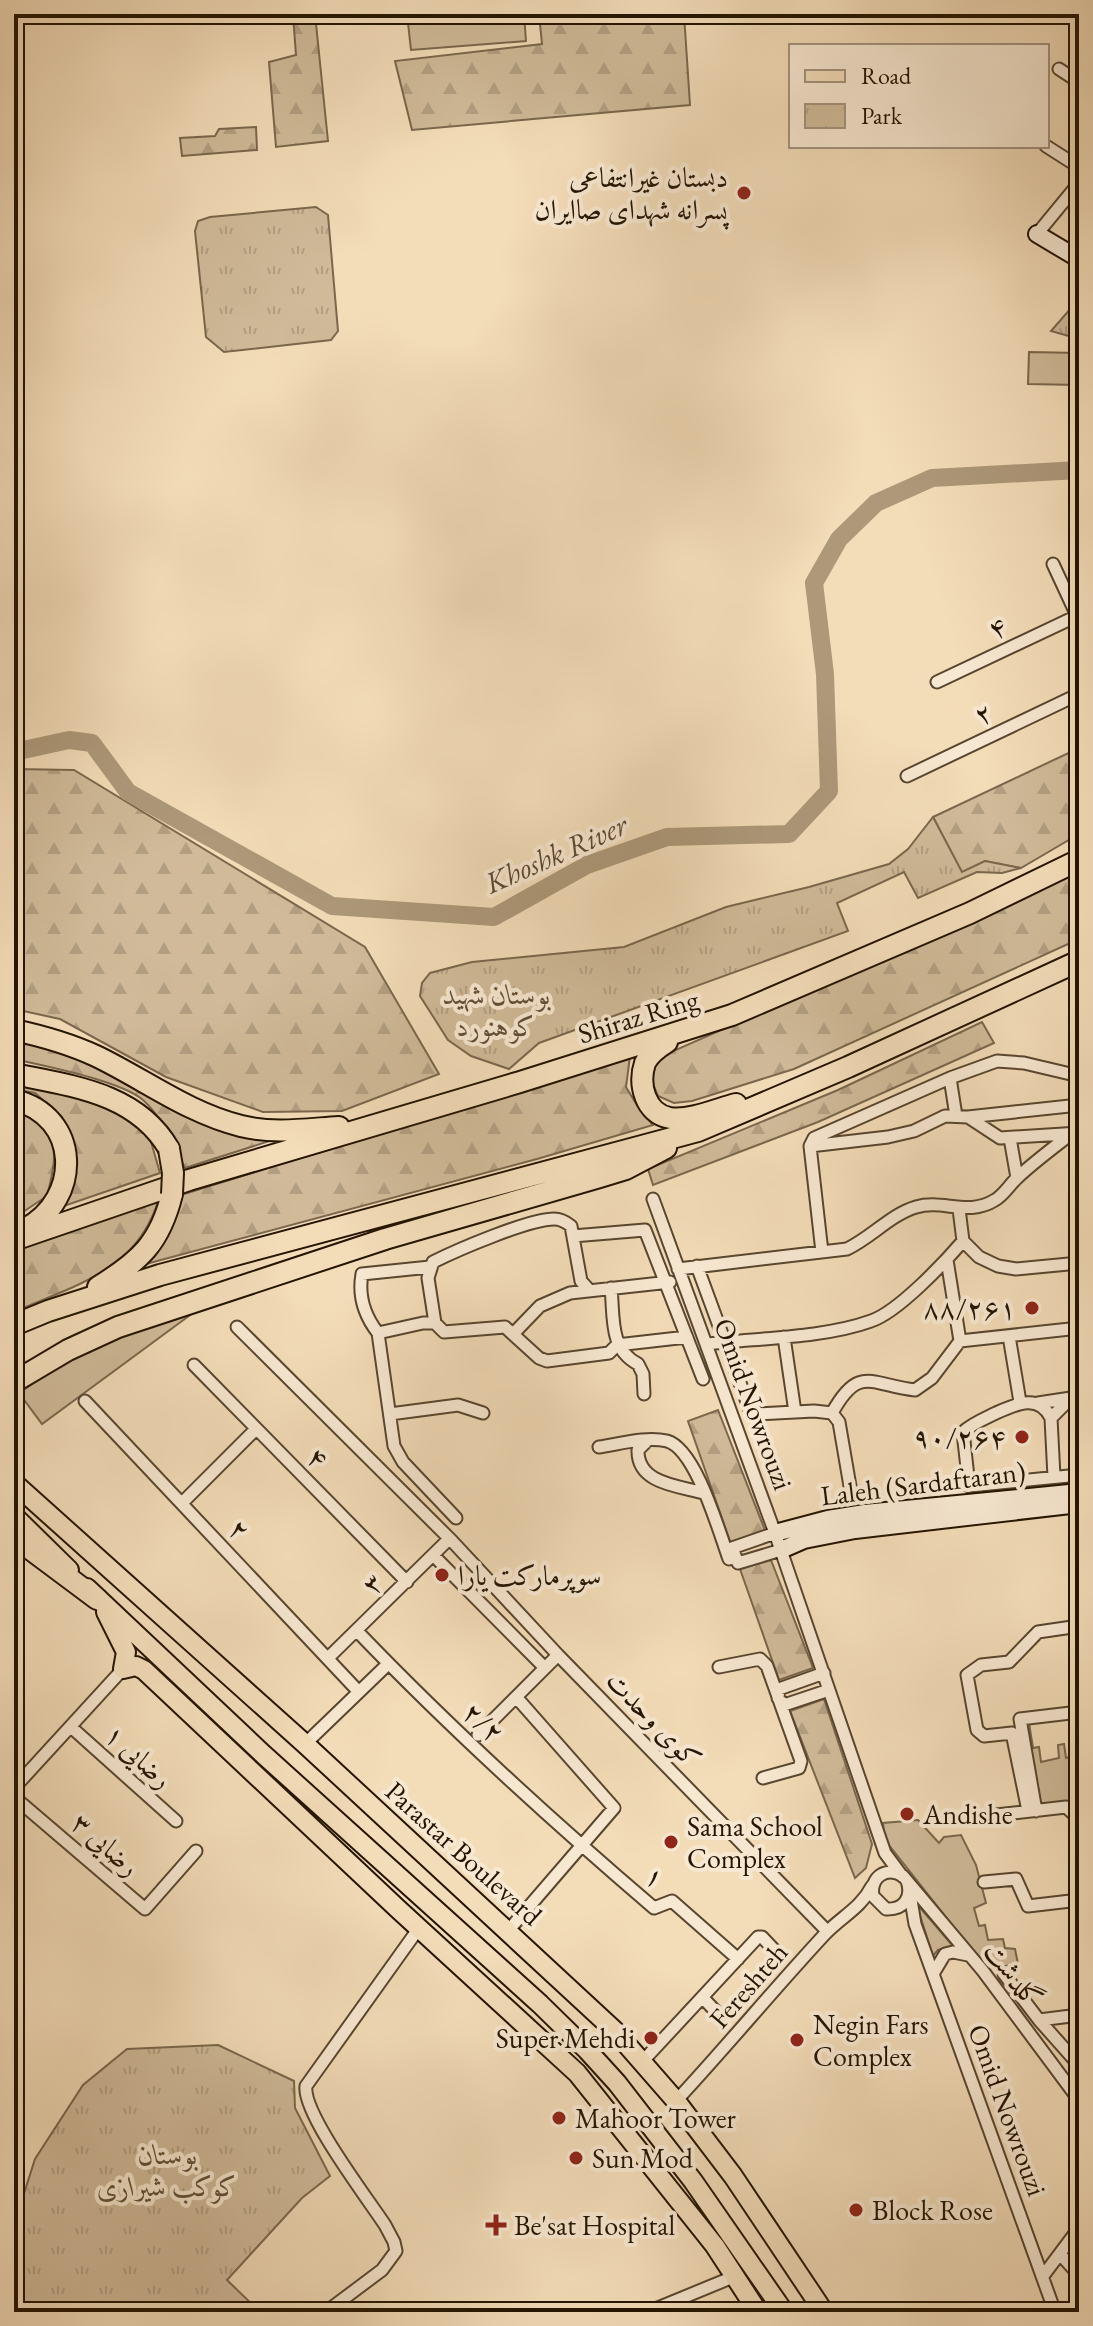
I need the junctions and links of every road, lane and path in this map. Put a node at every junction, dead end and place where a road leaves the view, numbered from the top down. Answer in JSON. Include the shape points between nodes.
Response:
{"nodes":[{"id":1,"x":1059,"y":69,"type":"dead end"},
{"id":2,"x":1079,"y":82,"type":"edge"},
{"id":3,"x":1049,"y":148,"type":"edge"},
{"id":4,"x":1079,"y":167,"type":"edge"},
{"id":5,"x":1079,"y":184,"type":"edge"},
{"id":6,"x":1037,"y":234,"type":"joint"},
{"id":7,"x":1079,"y":259,"type":"edge"},
{"id":8,"x":1053,"y":564,"type":"dead end"},
{"id":9,"x":1078,"y":617,"type":"edge"},
{"id":10,"x":937,"y":682,"type":"dead end"},
{"id":11,"x":1079,"y":694,"type":"edge"},
{"id":12,"x":907,"y":776,"type":"dead end"},
{"id":13,"x":1079,"y":860,"type":"edge"},
{"id":14,"x":1079,"y":961,"type":"edge"},
{"id":15,"x":14,"y":1030,"type":"edge"},
{"id":16,"x":684,"y":1032,"type":"junction"},
{"id":17,"x":14,"y":1074,"type":"edge"},
{"id":18,"x":1079,"y":1076,"type":"edge"},
{"id":19,"x":950,"y":1078,"type":"junction"},
{"id":20,"x":798,"y":1088,"type":"junction"},
{"id":21,"x":14,"y":1100,"type":"edge"},
{"id":22,"x":1079,"y":1105,"type":"edge"},
{"id":23,"x":962,"y":1116,"type":"junction"},
{"id":24,"x":379,"y":1124,"type":"junction"},
{"id":25,"x":698,"y":1131,"type":"junction"},
{"id":26,"x":1075,"y":1133,"type":"edge"},
{"id":27,"x":1010,"y":1138,"type":"junction"},
{"id":28,"x":810,"y":1146,"type":"junction"},
{"id":29,"x":1017,"y":1178,"type":"junction"},
{"id":30,"x":653,"y":1199,"type":"dead end"},
{"id":31,"x":959,"y":1209,"type":"junction"},
{"id":32,"x":573,"y":1236,"type":"junction"},
{"id":33,"x":14,"y":1237,"type":"edge"},
{"id":34,"x":963,"y":1241,"type":"junction"},
{"id":35,"x":822,"y":1252,"type":"junction"},
{"id":36,"x":947,"y":1260,"type":"junction"},
{"id":37,"x":1079,"y":1263,"type":"edge"},
{"id":38,"x":697,"y":1266,"type":"junction"},
{"id":39,"x":430,"y":1267,"type":"junction"},
{"id":40,"x":678,"y":1269,"type":"junction"},
{"id":41,"x":682,"y":1281,"type":"junction"},
{"id":42,"x":665,"y":1282,"type":"junction"},
{"id":43,"x":611,"y":1288,"type":"junction"},
{"id":44,"x":589,"y":1290,"type":"junction"},
{"id":45,"x":48,"y":1311,"type":"junction"},
{"id":46,"x":435,"y":1323,"type":"junction"},
{"id":47,"x":14,"y":1325,"type":"edge"},
{"id":48,"x":237,"y":1327,"type":"dead end"},
{"id":49,"x":1079,"y":1328,"type":"edge"},
{"id":50,"x":378,"y":1333,"type":"junction"},
{"id":51,"x":514,"y":1333,"type":"junction"},
{"id":52,"x":1009,"y":1336,"type":"junction"},
{"id":53,"x":687,"y":1337,"type":"junction"},
{"id":54,"x":784,"y":1337,"type":"junction"},
{"id":55,"x":960,"y":1341,"type":"junction"},
{"id":56,"x":726,"y":1342,"type":"junction"},
{"id":57,"x":707,"y":1344,"type":"junction"},
{"id":58,"x":617,"y":1345,"type":"junction"},
{"id":59,"x":194,"y":1365,"type":"dead end"},
{"id":60,"x":703,"y":1379,"type":"dead end"},
{"id":61,"x":14,"y":1382,"type":"edge"},
{"id":62,"x":644,"y":1394,"type":"dead end"},
{"id":63,"x":1075,"y":1397,"type":"edge"},
{"id":64,"x":85,"y":1401,"type":"dead end"},
{"id":65,"x":1020,"y":1402,"type":"junction"},
{"id":66,"x":1038,"y":1403,"type":"junction"},
{"id":67,"x":795,"y":1412,"type":"junction"},
{"id":68,"x":483,"y":1413,"type":"dead end"},
{"id":69,"x":832,"y":1413,"type":"junction"},
{"id":70,"x":390,"y":1414,"type":"junction"},
{"id":71,"x":1051,"y":1418,"type":"junction"},
{"id":72,"x":256,"y":1429,"type":"junction"},
{"id":73,"x":649,"y":1440,"type":"junction"},
{"id":74,"x":599,"y":1447,"type":"dead end"},
{"id":75,"x":1079,"y":1475,"type":"edge"},
{"id":76,"x":1054,"y":1477,"type":"junction"},
{"id":77,"x":14,"y":1483,"type":"edge"},
{"id":78,"x":851,"y":1492,"type":"dead end"},
{"id":79,"x":1079,"y":1492,"type":"edge"},
{"id":80,"x":704,"y":1493,"type":"junction"},
{"id":81,"x":182,"y":1503,"type":"junction"},
{"id":82,"x":1079,"y":1504,"type":"edge"},
{"id":83,"x":959,"y":1512,"type":"junction"},
{"id":84,"x":14,"y":1516,"type":"edge"},
{"id":85,"x":456,"y":1518,"type":"dead end"},
{"id":86,"x":775,"y":1533,"type":"junction"},
{"id":87,"x":14,"y":1537,"type":"edge"},
{"id":88,"x":448,"y":1540,"type":"junction"},
{"id":89,"x":781,"y":1550,"type":"junction"},
{"id":90,"x":433,"y":1555,"type":"junction"},
{"id":91,"x":734,"y":1557,"type":"junction"},
{"id":92,"x":407,"y":1582,"type":"junction"},
{"id":93,"x":100,"y":1602,"type":"junction"},
{"id":94,"x":1079,"y":1626,"type":"edge"},
{"id":95,"x":357,"y":1631,"type":"junction"},
{"id":96,"x":558,"y":1655,"type":"junction"},
{"id":97,"x":328,"y":1658,"type":"junction"},
{"id":98,"x":388,"y":1664,"type":"junction"},
{"id":99,"x":719,"y":1667,"type":"dead end"},
{"id":100,"x":545,"y":1668,"type":"junction"},
{"id":101,"x":123,"y":1669,"type":"junction"},
{"id":102,"x":824,"y":1673,"type":"junction"},
{"id":103,"x":233,"y":1679,"type":"junction"},
{"id":104,"x":829,"y":1690,"type":"junction"},
{"id":105,"x":358,"y":1691,"type":"junction"},
{"id":106,"x":517,"y":1698,"type":"junction"},
{"id":107,"x":778,"y":1698,"type":"junction"},
{"id":108,"x":257,"y":1701,"type":"junction"},
{"id":109,"x":210,"y":1702,"type":"junction"},
{"id":110,"x":1079,"y":1712,"type":"edge"},
{"id":111,"x":71,"y":1727,"type":"junction"},
{"id":112,"x":236,"y":1727,"type":"junction"},
{"id":113,"x":478,"y":1735,"type":"dead end"},
{"id":114,"x":305,"y":1744,"type":"junction"},
{"id":115,"x":763,"y":1778,"type":"dead end"},
{"id":116,"x":14,"y":1788,"type":"edge"},
{"id":117,"x":14,"y":1797,"type":"edge"},
{"id":118,"x":1032,"y":1811,"type":"junction"},
{"id":119,"x":978,"y":1817,"type":"dead end"},
{"id":120,"x":1079,"y":1819,"type":"edge"},
{"id":121,"x":176,"y":1821,"type":"dead end"},
{"id":122,"x":580,"y":1845,"type":"junction"},
{"id":123,"x":196,"y":1851,"type":"dead end"},
{"id":124,"x":885,"y":1853,"type":"junction"},
{"id":125,"x":397,"y":1874,"type":"junction"},
{"id":126,"x":365,"y":1876,"type":"junction"},
{"id":127,"x":874,"y":1882,"type":"junction"},
{"id":128,"x":984,"y":1882,"type":"dead end"},
{"id":129,"x":906,"y":1883,"type":"junction"},
{"id":130,"x":1079,"y":1900,"type":"edge"},
{"id":131,"x":859,"y":1905,"type":"junction"},
{"id":132,"x":879,"y":1905,"type":"junction"},
{"id":133,"x":398,"y":1909,"type":"junction"},
{"id":134,"x":892,"y":1909,"type":"junction"},
{"id":135,"x":915,"y":1924,"type":"junction"},
{"id":136,"x":419,"y":1928,"type":"junction"},
{"id":137,"x":508,"y":1931,"type":"junction"},
{"id":138,"x":827,"y":1931,"type":"junction"},
{"id":139,"x":779,"y":1955,"type":"dead end"},
{"id":140,"x":969,"y":1955,"type":"junction"},
{"id":141,"x":738,"y":1959,"type":"junction"},
{"id":142,"x":933,"y":1974,"type":"junction"},
{"id":143,"x":1004,"y":1974,"type":"dead end"},
{"id":144,"x":703,"y":1998,"type":"junction"},
{"id":145,"x":1079,"y":2015,"type":"edge"},
{"id":146,"x":723,"y":2019,"type":"dead end"},
{"id":147,"x":1039,"y":2020,"type":"junction"},
{"id":148,"x":642,"y":2062,"type":"junction"},
{"id":149,"x":1079,"y":2065,"type":"edge"},
{"id":150,"x":1079,"y":2100,"type":"edge"},
{"id":151,"x":676,"y":2101,"type":"junction"},
{"id":152,"x":633,"y":2103,"type":"junction"},
{"id":153,"x":613,"y":2116,"type":"junction"},
{"id":154,"x":699,"y":2189,"type":"junction"},
{"id":155,"x":1079,"y":2228,"type":"edge"},
{"id":156,"x":715,"y":2246,"type":"junction"},
{"id":157,"x":1060,"y":2254,"type":"junction"},
{"id":158,"x":1079,"y":2275,"type":"edge"},
{"id":159,"x":1043,"y":2276,"type":"junction"},
{"id":160,"x":733,"y":2277,"type":"junction"},
{"id":161,"x":326,"y":2312,"type":"edge"},
{"id":162,"x":648,"y":2312,"type":"edge"},
{"id":163,"x":758,"y":2312,"type":"edge"},
{"id":164,"x":784,"y":2312,"type":"edge"},
{"id":165,"x":824,"y":2312,"type":"edge"},
{"id":166,"x":1055,"y":2312,"type":"edge"}],
"edges":[{"from":1,"to":2,"type":"street"},
{"from":3,"to":4,"type":"street"},
{"from":5,"to":6,"type":"street"},
{"from":6,"to":7,"type":"street"},
{"from":8,"to":9,"type":"street"},
{"from":9,"to":10,"type":"street","name":"۴"},
{"from":11,"to":12,"type":"street","name":"۲"},
{"from":13,"to":16,"type":"highway","name":"Shiraz Ring","via":[[784,995]]},
{"from":14,"to":20,"type":"highway"},
{"from":15,"to":24,"type":"highway","via":[[71,1046],[186,1105],[239,1125],[286,1130]]},
{"from":16,"to":20,"type":"highway","via":[[646,1061],[643,1091],[653,1110],[668,1118]]},
{"from":16,"to":24,"type":"highway","name":"Shiraz Ring"},
{"from":17,"to":45,"type":"highway","bridge":true,"via":[[131,1107],[159,1132],[173,1173],[162,1225],[144,1254],[99,1286]]},
{"from":18,"to":19,"type":"street","via":[[997,1061]]},
{"from":19,"to":23,"type":"street"},
{"from":19,"to":28,"type":"street","via":[[814,1138]]},
{"from":20,"to":25,"type":"highway"},
{"from":21,"to":33,"type":"highway","via":[[34,1106],[56,1126],[67,1170],[50,1208]]},
{"from":22,"to":23,"type":"street"},
{"from":23,"to":27,"type":"street","via":[[1000,1138]]},
{"from":23,"to":28,"type":"street","via":[[945,1116],[888,1137]]},
{"from":24,"to":33,"type":"highway","name":"Shiraz Ring"},
{"from":25,"to":45,"type":"highway","via":[[260,1247]]},
{"from":25,"to":61,"type":"highway","via":[[626,1169],[385,1239],[118,1327]]},
{"from":26,"to":27,"type":"street"},
{"from":26,"to":29,"type":"street"},
{"from":27,"to":29,"type":"street"},
{"from":28,"to":35,"type":"street"},
{"from":29,"to":31,"type":"street","via":[[995,1200]]},
{"from":30,"to":40,"type":"street","name":"Omid Nowrouzi"},
{"from":31,"to":34,"type":"street"},
{"from":31,"to":35,"type":"street","via":[[932,1203],[914,1207],[847,1249]]},
{"from":32,"to":39,"type":"street","via":[[564,1221],[536,1222],[447,1255]]},
{"from":32,"to":42,"type":"street","via":[[645,1230]]},
{"from":32,"to":44,"type":"street","via":[[581,1281]]},
{"from":34,"to":36,"type":"street"},
{"from":34,"to":37,"type":"street","via":[[998,1266]]},
{"from":35,"to":38,"type":"street"},
{"from":36,"to":54,"type":"street","via":[[871,1322]]},
{"from":36,"to":55,"type":"street"},
{"from":38,"to":40,"type":"street"},
{"from":38,"to":56,"type":"street"},
{"from":39,"to":46,"type":"street"},
{"from":39,"to":50,"type":"street","via":[[362,1274],[360,1295]]},
{"from":40,"to":41,"type":"street","name":"Omid Nowrouzi"},
{"from":41,"to":42,"type":"street"},
{"from":41,"to":57,"type":"street","name":"Omid Nowrouzi"},
{"from":42,"to":43,"type":"street"},
{"from":42,"to":53,"type":"street"},
{"from":43,"to":44,"type":"street"},
{"from":43,"to":58,"type":"street"},
{"from":44,"to":51,"type":"street","via":[[540,1306]]},
{"from":45,"to":47,"type":"highway"},
{"from":46,"to":50,"type":"street"},
{"from":46,"to":51,"type":"street","via":[[444,1332],[505,1327]]},
{"from":48,"to":88,"type":"street","name":"کوی وحدت"},
{"from":49,"to":52,"type":"street"},
{"from":50,"to":70,"type":"street"},
{"from":51,"to":58,"type":"street","via":[[547,1361],[609,1353]]},
{"from":52,"to":55,"type":"street"},
{"from":52,"to":65,"type":"street"},
{"from":53,"to":58,"type":"street"},
{"from":53,"to":60,"type":"street"},
{"from":54,"to":56,"type":"street"},
{"from":54,"to":67,"type":"street"},
{"from":55,"to":69,"type":"street","via":[[932,1378],[915,1390],[861,1381],[841,1396]]},
{"from":56,"to":57,"type":"street"},
{"from":56,"to":67,"type":"street","via":[[750,1410]]},
{"from":57,"to":86,"type":"street","name":"Omid Nowrouzi"},
{"from":58,"to":62,"type":"street","via":[[638,1364]]},
{"from":59,"to":72,"type":"street","name":"۴"},
{"from":63,"to":66,"type":"street"},
{"from":63,"to":71,"type":"street"},
{"from":64,"to":81,"type":"street","name":"۲"},
{"from":65,"to":66,"type":"street"},
{"from":65,"to":76,"type":"street","via":[[963,1432],[969,1486]]},
{"from":66,"to":71,"type":"street"},
{"from":67,"to":69,"type":"street"},
{"from":68,"to":70,"type":"street","via":[[458,1405]]},
{"from":69,"to":78,"type":"street","via":[[839,1422]]},
{"from":70,"to":85,"type":"street","via":[[394,1446],[403,1462]]},
{"from":71,"to":76,"type":"street"},
{"from":72,"to":81,"type":"street"},
{"from":72,"to":92,"type":"street","name":"۴"},
{"from":73,"to":74,"type":"street"},
{"from":73,"to":80,"type":"street","via":[[673,1444],[685,1453]]},
{"from":73,"to":80,"type":"street","via":[[638,1450],[645,1472]]},
{"from":75,"to":76,"type":"street"},
{"from":77,"to":103,"type":"main road","name":"Parastar Boulevard"},
{"from":79,"to":83,"type":"street","name":"Laleh (Sardaftaran)"},
{"from":80,"to":91,"type":"street","via":[[729,1559]]},
{"from":81,"to":97,"type":"street","name":"۲"},
{"from":82,"to":83,"type":"street","name":"Laleh (Sardaftaran)"},
{"from":83,"to":86,"type":"street","name":"Laleh (Sardaftaran)","via":[[828,1519]]},
{"from":83,"to":89,"type":"street","name":"Laleh (Sardaftaran)","via":[[804,1540]]},
{"from":84,"to":93,"type":"main road"},
{"from":86,"to":89,"type":"street","name":"Omid Nowrouzi"},
{"from":86,"to":91,"type":"street","via":[[732,1548]]},
{"from":87,"to":93,"type":"highway"},
{"from":88,"to":90,"type":"street","name":"۳"},
{"from":88,"to":96,"type":"street","name":"کوی وحدت"},
{"from":89,"to":91,"type":"street","via":[[738,1563]]},
{"from":89,"to":102,"type":"street","name":"Omid Nowrouzi"},
{"from":90,"to":92,"type":"street","name":"۳"},
{"from":90,"to":100,"type":"street"},
{"from":92,"to":95,"type":"street","name":"۳"},
{"from":93,"to":101,"type":"main road","via":[[126,1652]]},
{"from":93,"to":109,"type":"main road"},
{"from":94,"to":118,"type":"street","via":[[1038,1632],[1009,1662],[981,1665],[967,1675],[977,1730],[991,1737],[1012,1733]]},
{"from":95,"to":97,"type":"street","name":"۳"},
{"from":95,"to":98,"type":"street","name":"۲/۲"},
{"from":96,"to":100,"type":"street"},
{"from":96,"to":138,"type":"street","name":"کوی وحدت"},
{"from":97,"to":105,"type":"street","name":"۲"},
{"from":98,"to":105,"type":"street"},
{"from":98,"to":122,"type":"street","name":"۲/۲"},
{"from":99,"to":107,"type":"street","via":[[763,1660]]},
{"from":100,"to":106,"type":"street"},
{"from":101,"to":111,"type":"street"},
{"from":101,"to":126,"type":"main road","via":[[144,1670]]},
{"from":102,"to":104,"type":"street","name":"Omid Nowrouzi"},
{"from":102,"to":107,"type":"street","via":[[779,1689]]},
{"from":103,"to":108,"type":"main road","name":"Parastar Boulevard"},
{"from":103,"to":109,"type":"main road","via":[[233,1700]]},
{"from":104,"to":107,"type":"street","via":[[784,1705]]},
{"from":104,"to":124,"type":"street","name":"Omid Nowrouzi"},
{"from":105,"to":114,"type":"street"},
{"from":106,"to":113,"type":"street"},
{"from":106,"to":122,"type":"street","via":[[614,1808]]},
{"from":107,"to":115,"type":"street","via":[[800,1765]]},
{"from":108,"to":112,"type":"main road","via":[[238,1709]]},
{"from":108,"to":114,"type":"main road","name":"Parastar Boulevard"},
{"from":109,"to":112,"type":"main road"},
{"from":110,"to":118,"type":"street","via":[[1020,1719]]},
{"from":111,"to":116,"type":"street"},
{"from":111,"to":121,"type":"street","name":"رضایی ۱"},
{"from":112,"to":125,"type":"main road"},
{"from":114,"to":137,"type":"main road","name":"Parastar Boulevard"},
{"from":117,"to":123,"type":"street","name":"رضایی ۳","via":[[145,1909]]},
{"from":118,"to":119,"type":"street"},
{"from":118,"to":120,"type":"street","via":[[1066,1807]]},
{"from":122,"to":137,"type":"street"},
{"from":122,"to":141,"type":"street","name":"۱","via":[[654,1908],[672,1901]]},
{"from":124,"to":127,"type":"street","name":"Fereshteh"},
{"from":124,"to":129,"type":"street","name":"گلدشت"},
{"from":125,"to":126,"type":"main road"},
{"from":125,"to":133,"type":"main road"},
{"from":125,"to":152,"type":"main road","via":[[540,2004]]},
{"from":126,"to":133,"type":"main road"},
{"from":127,"to":129,"type":"street","via":[[885,1872],[898,1873]]},
{"from":127,"to":131,"type":"street","name":"Fereshteh"},
{"from":127,"to":132,"type":"street"},
{"from":128,"to":130,"type":"street","via":[[1016,1879],[1028,1906]]},
{"from":129,"to":134,"type":"street","via":[[903,1905]]},
{"from":129,"to":135,"type":"street","name":"Omid Nowrouzi"},
{"from":129,"to":140,"type":"street","name":"گلدشت"},
{"from":131,"to":132,"type":"street"},
{"from":131,"to":138,"type":"street","name":"Fereshteh"},
{"from":132,"to":134,"type":"street"},
{"from":133,"to":136,"type":"main road"},
{"from":134,"to":135,"type":"street"},
{"from":135,"to":142,"type":"street","name":"Omid Nowrouzi"},
{"from":136,"to":153,"type":"main road","via":[[577,2073]]},
{"from":136,"to":161,"type":"street","via":[[306,2086],[318,2123],[385,2225],[396,2251],[382,2270]]},
{"from":137,"to":148,"type":"main road","name":"Parastar Boulevard"},
{"from":138,"to":151,"type":"street","name":"Fereshteh"},
{"from":139,"to":141,"type":"street","via":[[760,1936]]},
{"from":140,"to":142,"type":"street","via":[[949,1952]]},
{"from":140,"to":150,"type":"street","name":"گلدشت"},
{"from":141,"to":144,"type":"street"},
{"from":142,"to":159,"type":"street","name":"Omid Nowrouzi"},
{"from":143,"to":147,"type":"street"},
{"from":144,"to":146,"type":"street"},
{"from":144,"to":148,"type":"street"},
{"from":145,"to":147,"type":"street"},
{"from":147,"to":149,"type":"street"},
{"from":148,"to":151,"type":"main road","name":"Parastar Boulevard"},
{"from":151,"to":165,"type":"main road","name":"Parastar Boulevard"},
{"from":152,"to":153,"type":"main road"},
{"from":152,"to":154,"type":"main road"},
{"from":153,"to":156,"type":"main road"},
{"from":154,"to":156,"type":"main road"},
{"from":154,"to":164,"type":"main road"},
{"from":155,"to":157,"type":"street"},
{"from":156,"to":160,"type":"main road"},
{"from":157,"to":158,"type":"street"},
{"from":157,"to":159,"type":"street"},
{"from":159,"to":166,"type":"street","name":"Omid Nowrouzi"},
{"from":160,"to":162,"type":"street"},
{"from":160,"to":163,"type":"main road"}]}
